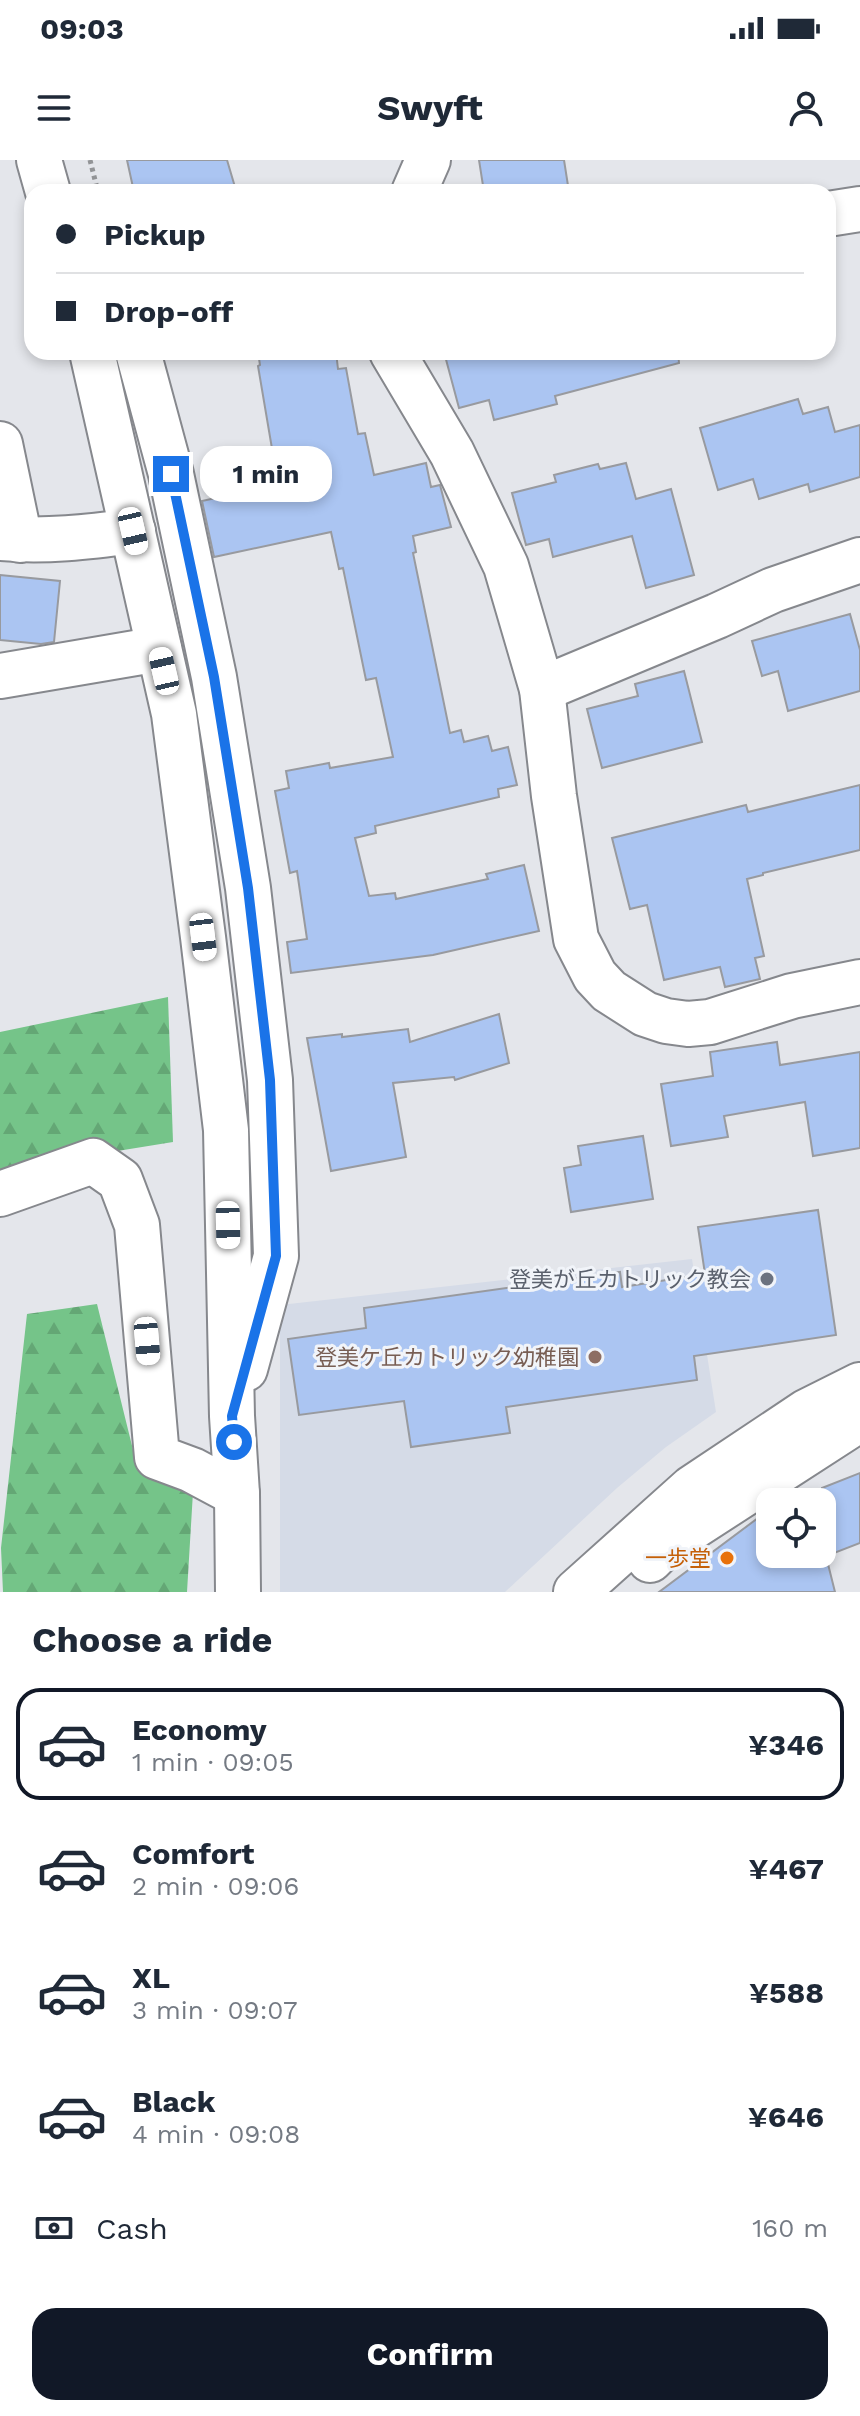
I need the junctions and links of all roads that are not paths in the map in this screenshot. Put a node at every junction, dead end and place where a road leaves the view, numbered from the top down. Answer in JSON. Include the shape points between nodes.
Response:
{"nodes":[{"id":1,"x":39,"y":160,"type":"edge"},
{"id":2,"x":428,"y":160,"type":"edge"},
{"id":3,"x":46,"y":184,"type":"edge"},
{"id":4,"x":418,"y":184,"type":"edge"},
{"id":5,"x":860,"y":209,"type":"edge"},
{"id":6,"x":836,"y":213,"type":"edge"},
{"id":7,"x":94,"y":360,"type":"edge"},
{"id":8,"x":140,"y":360,"type":"edge"},
{"id":9,"x":397,"y":360,"type":"edge"},
{"id":10,"x":0,"y":444,"type":"edge"},
{"id":11,"x":133,"y":531,"type":"junction"},
{"id":12,"x":10,"y":539,"type":"edge"},
{"id":13,"x":860,"y":560,"type":"edge"},
{"id":14,"x":159,"y":649,"type":"junction"},
{"id":15,"x":0,"y":676,"type":"edge"},
{"id":16,"x":542,"y":689,"type":"junction"},
{"id":17,"x":860,"y":982,"type":"edge"},
{"id":18,"x":0,"y":1194,"type":"edge"},
{"id":19,"x":860,"y":1385,"type":"edge"},
{"id":20,"x":232,"y":1416,"type":"junction"},
{"id":21,"x":860,"y":1419,"type":"edge"},
{"id":22,"x":237,"y":1494,"type":"junction"},
{"id":23,"x":239,"y":1588,"type":"edge"},
{"id":24,"x":576,"y":1592,"type":"edge"},
{"id":25,"x":619,"y":1592,"type":"edge"}],
"edges":[{"from":1,"to":3,"type":"street"},
{"from":2,"to":4,"type":"street"},
{"from":5,"to":6,"type":"street"},
{"from":7,"to":11,"type":"street"},
{"from":8,"to":20,"type":"street","via":[[171,474],[214,677],[248,888],[270,1080],[276,1256]]},
{"from":9,"to":16,"type":"street","via":[[452,453],[506,566]]},
{"from":10,"to":12,"type":"street"},
{"from":11,"to":12,"type":"street"},
{"from":11,"to":14,"type":"street"},
{"from":13,"to":16,"type":"street","via":[[773,590]]},
{"from":14,"to":15,"type":"street"},
{"from":14,"to":20,"type":"street","via":[[174,714],[226,1130]]},
{"from":16,"to":17,"type":"street","via":[[576,939],[609,991],[645,1014],[688,1024]]},
{"from":18,"to":22,"type":"street","via":[[93,1161],[120,1180],[137,1225],[157,1457]]},
{"from":19,"to":24,"type":"street","via":[[806,1412],[692,1488]]},
{"from":20,"to":22,"type":"street"},
{"from":21,"to":25,"type":"street","via":[[665,1545]]},
{"from":22,"to":23,"type":"street"}]}
